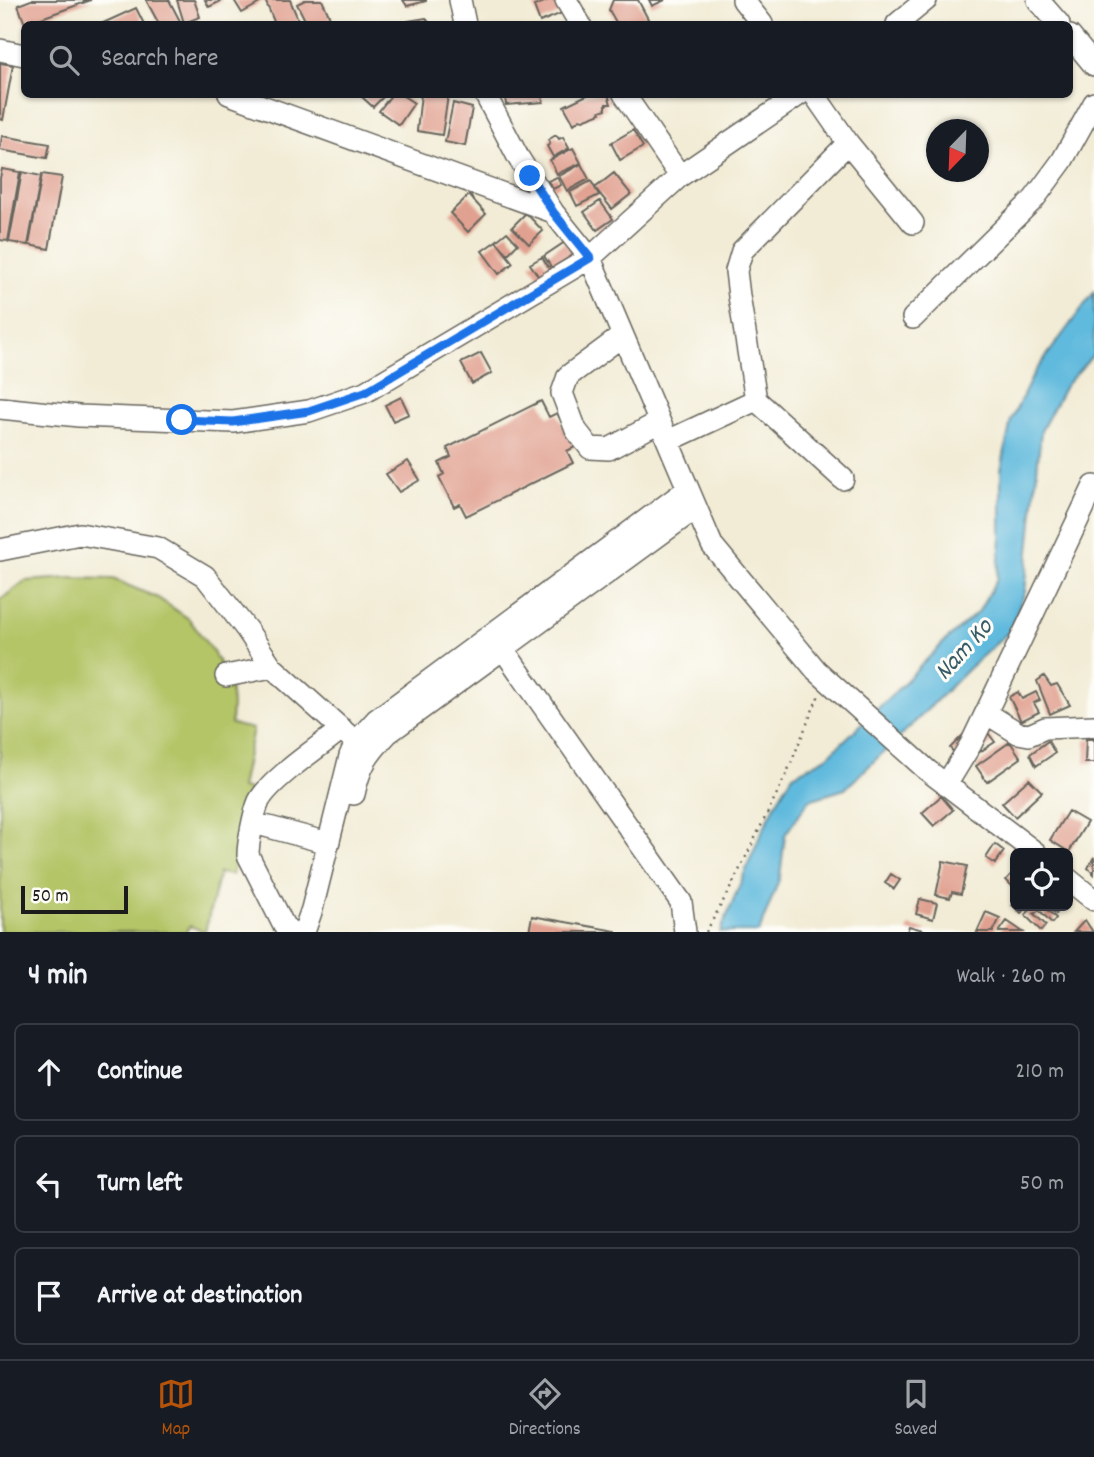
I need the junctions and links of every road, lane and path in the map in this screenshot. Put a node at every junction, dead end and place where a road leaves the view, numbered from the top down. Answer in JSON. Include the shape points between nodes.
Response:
{"nodes":[{"id":1,"x":460,"y":0,"type":"edge"},
{"id":2,"x":566,"y":0,"type":"edge"},
{"id":3,"x":743,"y":0,"type":"edge"},
{"id":4,"x":926,"y":0,"type":"edge"},
{"id":5,"x":1038,"y":0,"type":"edge"},
{"id":6,"x":464,"y":21,"type":"edge"},
{"id":7,"x":578,"y":21,"type":"edge"},
{"id":8,"x":760,"y":21,"type":"edge"},
{"id":9,"x":901,"y":21,"type":"edge"},
{"id":10,"x":1056,"y":21,"type":"edge"},
{"id":11,"x":1073,"y":41,"type":"edge"},
{"id":12,"x":0,"y":50,"type":"edge"},
{"id":13,"x":21,"y":54,"type":"edge"},
{"id":14,"x":1094,"y":65,"type":"edge"},
{"id":15,"x":240,"y":98,"type":"edge"},
{"id":16,"x":487,"y":98,"type":"edge"},
{"id":17,"x":627,"y":98,"type":"edge"},
{"id":18,"x":794,"y":98,"type":"edge"},
{"id":19,"x":817,"y":98,"type":"edge"},
{"id":20,"x":1094,"y":103,"type":"edge"},
{"id":21,"x":848,"y":143,"type":"junction"},
{"id":22,"x":680,"y":176,"type":"junction"},
{"id":23,"x":553,"y":212,"type":"junction"},
{"id":24,"x":914,"y":223,"type":"dead end"},
{"id":25,"x":590,"y":258,"type":"junction"},
{"id":26,"x":913,"y":318,"type":"dead end"},
{"id":27,"x":622,"y":336,"type":"junction"},
{"id":28,"x":756,"y":400,"type":"junction"},
{"id":29,"x":0,"y":408,"type":"edge"},
{"id":30,"x":664,"y":432,"type":"junction"},
{"id":31,"x":843,"y":479,"type":"dead end"},
{"id":32,"x":1094,"y":486,"type":"edge"},
{"id":33,"x":692,"y":499,"type":"junction"},
{"id":34,"x":0,"y":550,"type":"edge"},
{"id":35,"x":498,"y":641,"type":"junction"},
{"id":36,"x":272,"y":667,"type":"junction"},
{"id":37,"x":226,"y":676,"type":"dead end"},
{"id":38,"x":816,"y":681,"type":"junction"},
{"id":39,"x":986,"y":713,"type":"junction"},
{"id":40,"x":1094,"y":726,"type":"edge"},
{"id":41,"x":356,"y":741,"type":"junction"},
{"id":42,"x":946,"y":785,"type":"junction"},
{"id":43,"x":254,"y":823,"type":"junction"},
{"id":44,"x":328,"y":843,"type":"junction"},
{"id":45,"x":1029,"y":848,"type":"edge"},
{"id":46,"x":1073,"y":882,"type":"edge"},
{"id":47,"x":1094,"y":900,"type":"edge"},
{"id":48,"x":291,"y":932,"type":"edge"},
{"id":49,"x":304,"y":932,"type":"edge"},
{"id":50,"x":319,"y":932,"type":"edge"},
{"id":51,"x":685,"y":932,"type":"edge"},
{"id":52,"x":706,"y":932,"type":"edge"}],
"edges":[{"from":1,"to":6,"type":"street"},
{"from":2,"to":7,"type":"street"},
{"from":3,"to":8,"type":"street"},
{"from":4,"to":9,"type":"street"},
{"from":5,"to":10,"type":"street"},
{"from":11,"to":14,"type":"street"},
{"from":12,"to":13,"type":"street"},
{"from":15,"to":23,"type":"street"},
{"from":16,"to":23,"type":"street"},
{"from":17,"to":22,"type":"street"},
{"from":18,"to":22,"type":"street"},
{"from":19,"to":21,"type":"street"},
{"from":20,"to":26,"type":"street","via":[[1062,161],[1034,199]]},
{"from":21,"to":24,"type":"street"},
{"from":21,"to":28,"type":"street","via":[[742,251],[736,271]]},
{"from":22,"to":25,"type":"street"},
{"from":23,"to":25,"type":"street"},
{"from":25,"to":27,"type":"street"},
{"from":25,"to":29,"type":"street","via":[[365,392],[309,411],[233,422]]},
{"from":27,"to":30,"type":"street"},
{"from":27,"to":30,"type":"street","via":[[568,376],[562,393],[576,430],[590,448],[609,449]]},
{"from":28,"to":30,"type":"street"},
{"from":28,"to":31,"type":"street"},
{"from":30,"to":33,"type":"street"},
{"from":32,"to":39,"type":"street"},
{"from":33,"to":35,"type":"street"},
{"from":33,"to":38,"type":"street","via":[[712,545]]},
{"from":34,"to":36,"type":"street","via":[[80,534],[158,548],[205,576]]},
{"from":35,"to":41,"type":"street","via":[[388,733]]},
{"from":35,"to":51,"type":"street","via":[[681,902]]},
{"from":36,"to":37,"type":"street"},
{"from":36,"to":41,"type":"street"},
{"from":38,"to":42,"type":"street"},
{"from":38,"to":52,"type":"path","via":[[818,697],[786,775]]},
{"from":39,"to":40,"type":"street","via":[[1029,735],[1045,728]]},
{"from":39,"to":42,"type":"street"},
{"from":41,"to":43,"type":"street","via":[[278,779],[260,798]]},
{"from":41,"to":44,"type":"street"},
{"from":41,"to":50,"type":"street","via":[[358,776]]},
{"from":42,"to":45,"type":"street"},
{"from":43,"to":44,"type":"street"},
{"from":43,"to":48,"type":"street","via":[[248,855]]},
{"from":44,"to":49,"type":"street"},
{"from":46,"to":47,"type":"street"}]}
